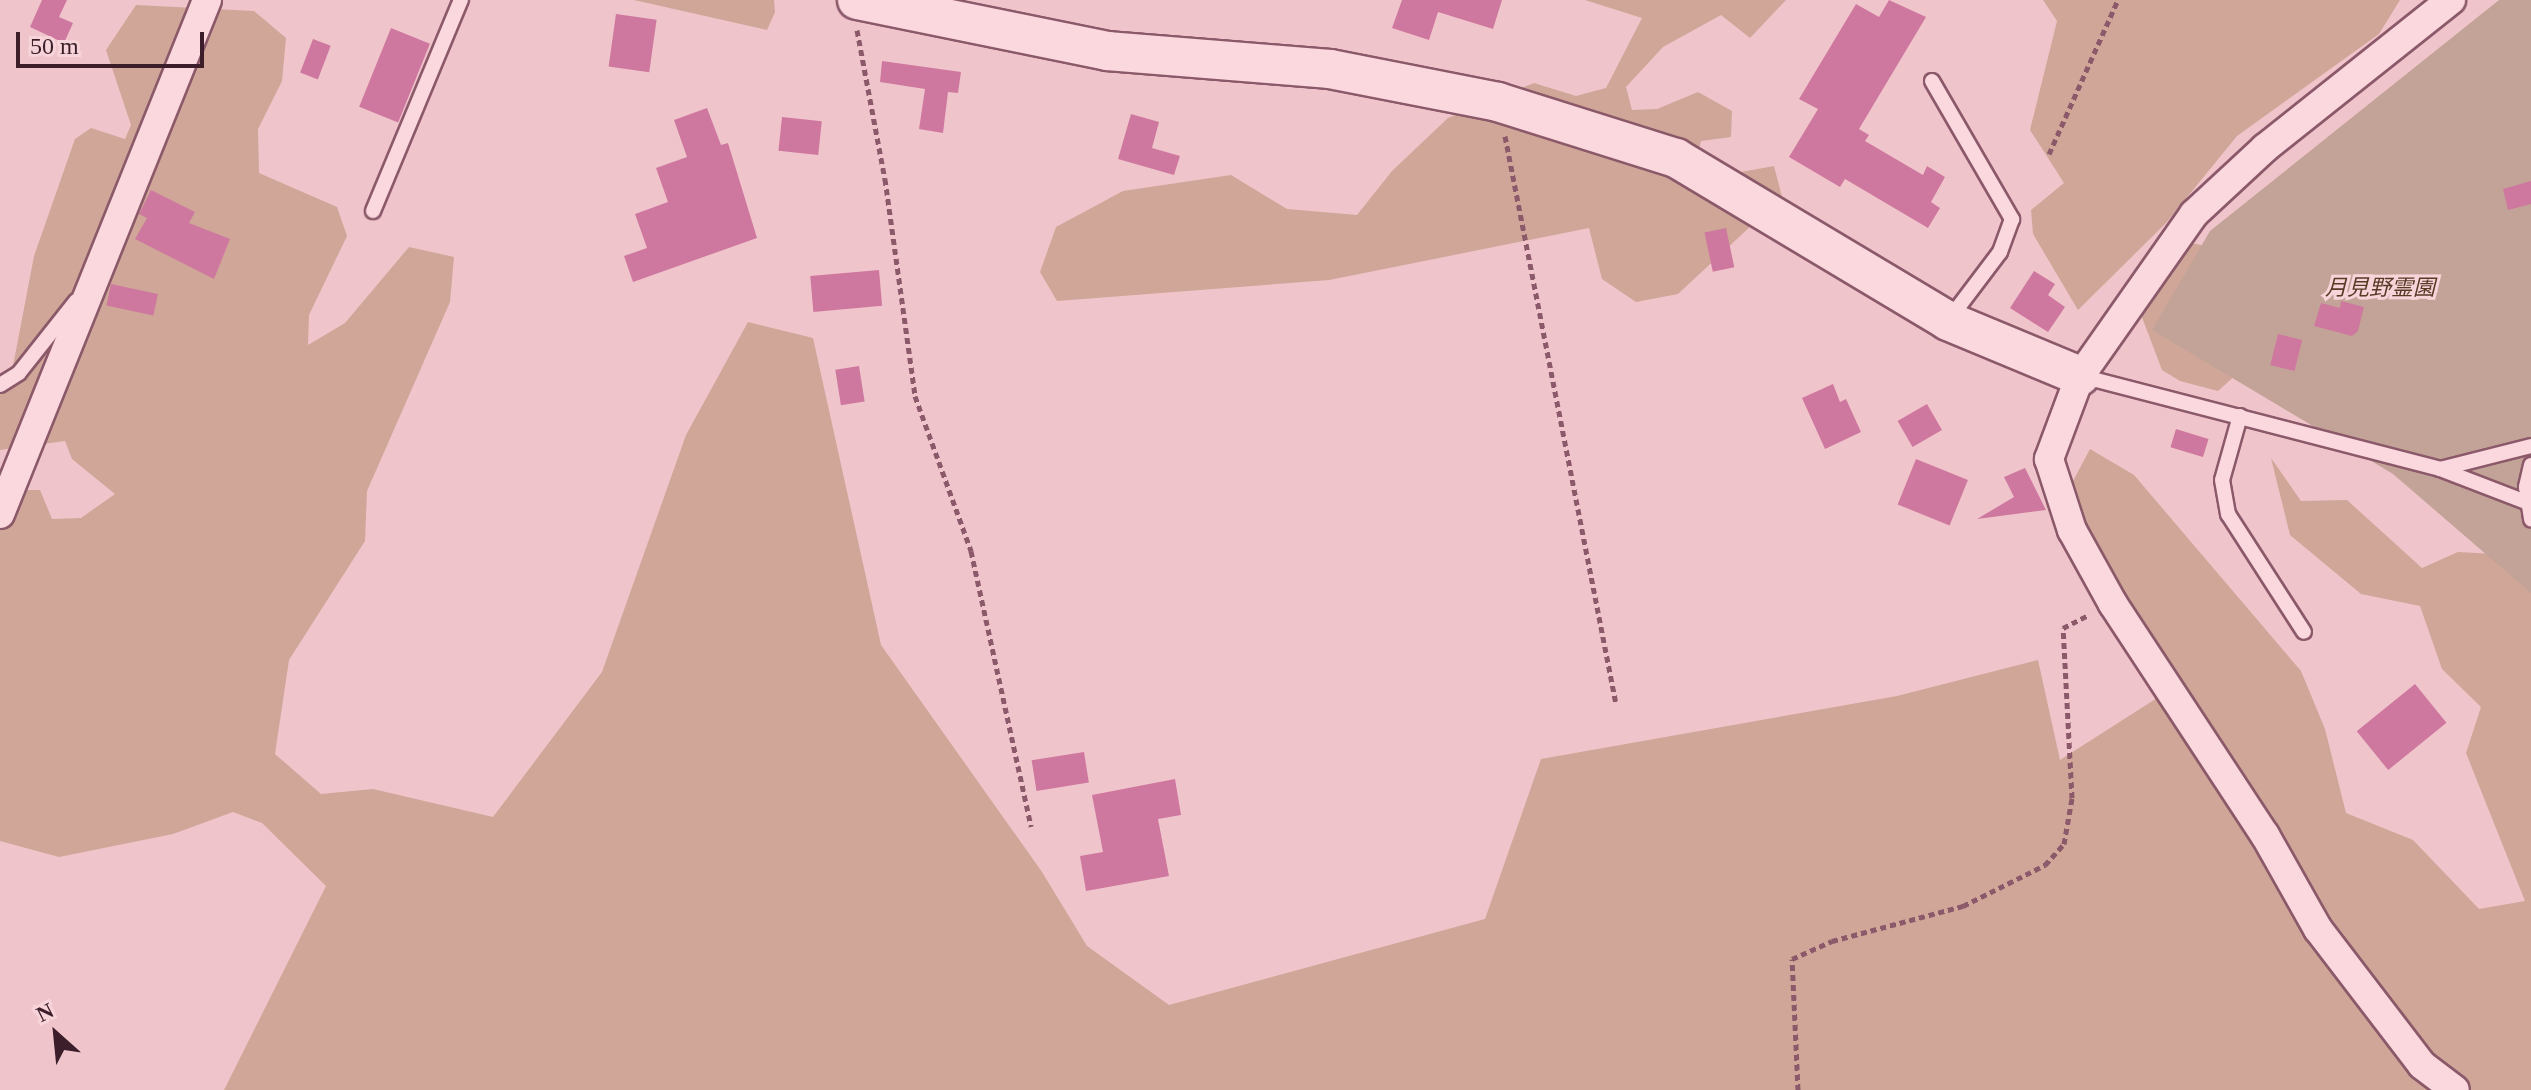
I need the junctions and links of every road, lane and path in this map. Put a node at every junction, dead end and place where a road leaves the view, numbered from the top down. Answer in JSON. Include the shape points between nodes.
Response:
{"nodes":[{"id":1,"x":207,"y":0,"type":"edge"},
{"id":2,"x":461,"y":0,"type":"edge"},
{"id":3,"x":2118,"y":0,"type":"edge"},
{"id":4,"x":2451,"y":0,"type":"edge"},
{"id":5,"x":857,"y":12,"type":"edge"},
{"id":6,"x":1932,"y":81,"type":"dead end"},
{"id":7,"x":1498,"y":102,"type":"junction"},
{"id":8,"x":2049,"y":154,"type":"dead end"},
{"id":9,"x":373,"y":211,"type":"dead end"},
{"id":10,"x":91,"y":281,"type":"junction"},
{"id":11,"x":1948,"y":321,"type":"junction"},
{"id":12,"x":2080,"y":376,"type":"junction"},
{"id":13,"x":0,"y":385,"type":"edge"},
{"id":14,"x":2240,"y":416,"type":"junction"},
{"id":15,"x":2531,"y":446,"type":"edge"},
{"id":16,"x":2531,"y":465,"type":"edge"},
{"id":17,"x":2440,"y":469,"type":"junction"},
{"id":18,"x":2526,"y":502,"type":"junction"},
{"id":19,"x":0,"y":514,"type":"edge"},
{"id":20,"x":2531,"y":520,"type":"edge"},
{"id":21,"x":2113,"y":604,"type":"junction"},
{"id":22,"x":2304,"y":632,"type":"dead end"},
{"id":23,"x":1616,"y":704,"type":"dead end"},
{"id":24,"x":1031,"y":827,"type":"dead end"},
{"id":25,"x":1798,"y":1090,"type":"edge"},
{"id":26,"x":2455,"y":1090,"type":"edge"}],
"edges":[{"from":1,"to":10,"type":"street"},
{"from":2,"to":9,"type":"lane"},
{"from":3,"to":8,"type":"path"},
{"from":4,"to":12,"type":"street","via":[[2265,148],[2194,214]]},
{"from":5,"to":7,"type":"street","via":[[1107,51],[1330,69]]},
{"from":5,"to":24,"type":"path","via":[[915,396],[971,551]]},
{"from":6,"to":11,"type":"lane","via":[[2012,219],[2000,252]]},
{"from":7,"to":11,"type":"street","via":[[1676,158]]},
{"from":7,"to":23,"type":"path"},
{"from":10,"to":13,"type":"lane","via":[[19,373]]},
{"from":10,"to":19,"type":"street"},
{"from":11,"to":12,"type":"street"},
{"from":12,"to":14,"type":"lane"},
{"from":12,"to":21,"type":"street","via":[[2049,459],[2072,530]]},
{"from":14,"to":17,"type":"lane"},
{"from":14,"to":22,"type":"lane","via":[[2222,480],[2228,514]]},
{"from":15,"to":17,"type":"lane"},
{"from":16,"to":18,"type":"lane"},
{"from":17,"to":18,"type":"lane"},
{"from":18,"to":20,"type":"lane"},
{"from":21,"to":25,"type":"path","via":[[2063,628],[2072,798],[2064,844],[2045,865],[1963,906],[1832,941],[1792,959]]},
{"from":21,"to":26,"type":"street","via":[[2265,835],[2344,967],[2422,1065]]}]}
